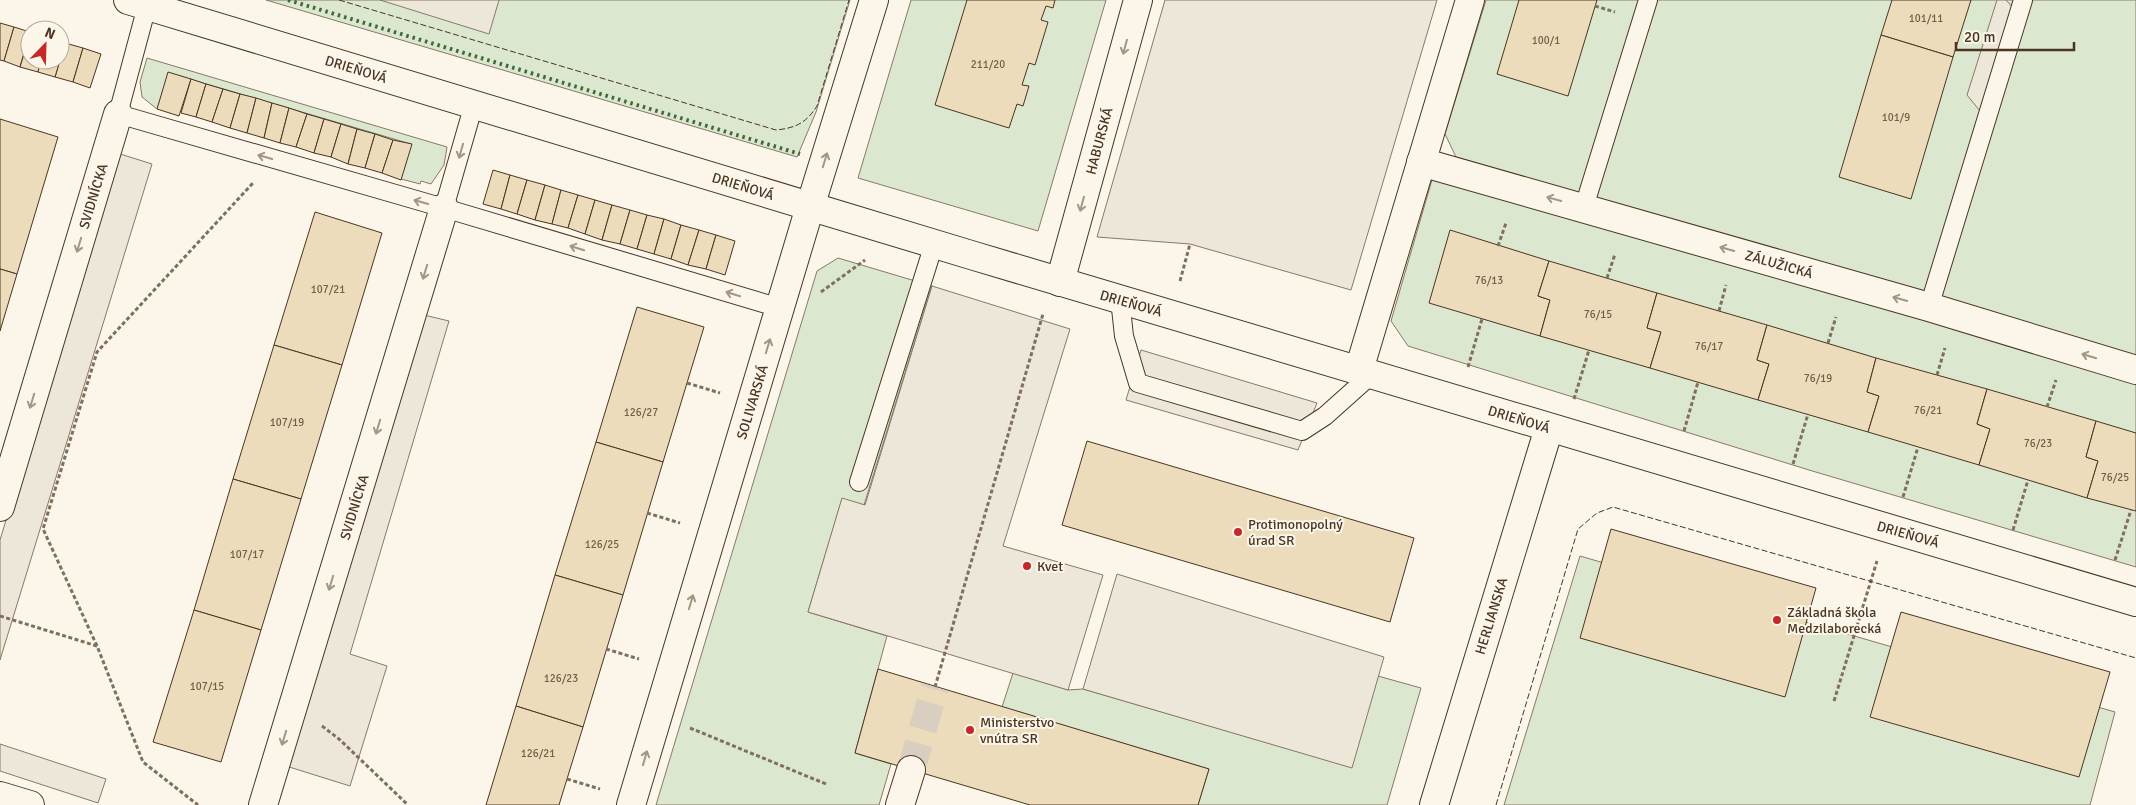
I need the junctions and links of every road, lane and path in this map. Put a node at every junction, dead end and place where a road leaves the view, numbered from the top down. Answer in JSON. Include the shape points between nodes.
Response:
{"nodes":[{"id":1,"x":874,"y":0,"type":"edge"},
{"id":2,"x":1138,"y":0,"type":"edge"},
{"id":3,"x":1470,"y":0,"type":"edge"},
{"id":4,"x":1648,"y":0,"type":"edge"},
{"id":5,"x":2023,"y":0,"type":"edge"},
{"id":6,"x":137,"y":3,"type":"edge"},
{"id":7,"x":474,"y":104,"type":"junction"},
{"id":8,"x":118,"y":114,"type":"junction"},
{"id":9,"x":275,"y":160,"type":"junction"},
{"id":10,"x":1421,"y":162,"type":"junction"},
{"id":11,"x":810,"y":207,"type":"junction"},
{"id":12,"x":1584,"y":207,"type":"junction"},
{"id":13,"x":444,"y":208,"type":"junction"},
{"id":14,"x":934,"y":244,"type":"junction"},
{"id":15,"x":1190,"y":244,"type":"dead end"},
{"id":16,"x":865,"y":260,"type":"dead end"},
{"id":17,"x":1180,"y":281,"type":"dead end"},
{"id":18,"x":1060,"y":282,"type":"junction"},
{"id":19,"x":819,"y":293,"type":"dead end"},
{"id":20,"x":1120,"y":299,"type":"junction"},
{"id":21,"x":1929,"y":307,"type":"junction"},
{"id":22,"x":780,"y":308,"type":"junction"},
{"id":23,"x":1043,"y":314,"type":"dead end"},
{"id":24,"x":1482,"y":319,"type":"dead end"},
{"id":25,"x":1589,"y":350,"type":"dead end"},
{"id":26,"x":1460,"y":366,"type":"dead end"},
{"id":27,"x":2136,"y":370,"type":"edge"},
{"id":28,"x":1366,"y":372,"type":"junction"},
{"id":29,"x":1698,"y":382,"type":"dead end"},
{"id":30,"x":1583,"y":402,"type":"dead end"},
{"id":31,"x":1808,"y":414,"type":"dead end"},
{"id":32,"x":1550,"y":428,"type":"junction"},
{"id":33,"x":1674,"y":429,"type":"dead end"},
{"id":34,"x":1684,"y":432,"type":"junction"},
{"id":35,"x":1693,"y":434,"type":"dead end"},
{"id":36,"x":1918,"y":447,"type":"dead end"},
{"id":37,"x":1784,"y":462,"type":"dead end"},
{"id":38,"x":1793,"y":465,"type":"junction"},
{"id":39,"x":1801,"y":467,"type":"dead end"},
{"id":40,"x":2028,"y":480,"type":"dead end"},
{"id":41,"x":859,"y":482,"type":"dead end"},
{"id":42,"x":1894,"y":494,"type":"dead end"},
{"id":43,"x":1903,"y":497,"type":"junction"},
{"id":44,"x":1912,"y":500,"type":"dead end"},
{"id":45,"x":0,"y":507,"type":"edge"},
{"id":46,"x":2131,"y":510,"type":"dead end"},
{"id":47,"x":2004,"y":527,"type":"dead end"},
{"id":48,"x":2013,"y":530,"type":"junction"},
{"id":49,"x":2022,"y":533,"type":"dead end"},
{"id":50,"x":2106,"y":558,"type":"dead end"},
{"id":51,"x":1878,"y":560,"type":"dead end"},
{"id":52,"x":2115,"y":561,"type":"junction"},
{"id":53,"x":2122,"y":563,"type":"dead end"},
{"id":54,"x":2136,"y":602,"type":"edge"},
{"id":55,"x":0,"y":616,"type":"edge"},
{"id":56,"x":97,"y":646,"type":"junction"},
{"id":57,"x":935,"y":687,"type":"tunnel mouth"},
{"id":58,"x":1834,"y":701,"type":"dead end"},
{"id":59,"x":294,"y":704,"type":"junction"},
{"id":60,"x":686,"y":726,"type":"dead end"},
{"id":61,"x":911,"y":770,"type":"tunnel mouth"},
{"id":62,"x":826,"y":784,"type":"dead end"},
{"id":63,"x":0,"y":796,"type":"edge"},
{"id":64,"x":30,"y":805,"type":"edge"},
{"id":65,"x":198,"y":805,"type":"edge"},
{"id":66,"x":263,"y":805,"type":"edge"},
{"id":67,"x":408,"y":805,"type":"edge"},
{"id":68,"x":631,"y":805,"type":"edge"},
{"id":69,"x":900,"y":805,"type":"edge"},
{"id":70,"x":1434,"y":805,"type":"edge"}],
"edges":[{"from":11,"to":1,"type":"street","name":"SOLIVARSKÁ","one_way":true},
{"from":2,"to":18,"type":"street","name":"HABURSKÁ","one_way":true},
{"from":3,"to":10,"type":"street"},
{"from":4,"to":12,"type":"lane"},
{"from":5,"to":21,"type":"lane"},
{"from":6,"to":7,"type":"street","name":"DRIEŇOVÁ"},
{"from":6,"to":8,"type":"lane"},
{"from":7,"to":11,"type":"street","name":"DRIEŇOVÁ"},
{"from":7,"to":13,"type":"lane","one_way":true},
{"from":9,"to":8,"type":"lane","one_way":true},
{"from":8,"to":45,"type":"street","name":"SVIDNÍCKA","one_way":true},
{"from":13,"to":9,"type":"lane","one_way":true},
{"from":9,"to":56,"type":"path","via":[[97,352],[43,530]]},
{"from":12,"to":10,"type":"street","name":"ZÁLUŽICKÁ","one_way":true},
{"from":10,"to":28,"type":"street"},
{"from":11,"to":14,"type":"street","name":"DRIEŇOVÁ"},
{"from":11,"to":22,"type":"street","name":"SOLIVARSKÁ"},
{"from":21,"to":12,"type":"street","name":"ZÁLUŽICKÁ","one_way":true},
{"from":22,"to":13,"type":"lane","one_way":true},
{"from":13,"to":59,"type":"street","name":"SVIDNÍCKA","one_way":true},
{"from":14,"to":18,"type":"street","name":"DRIEŇOVÁ"},
{"from":14,"to":41,"type":"lane"},
{"from":15,"to":17,"type":"path"},
{"from":16,"to":19,"type":"path"},
{"from":18,"to":20,"type":"street","name":"DRIEŇOVÁ"},
{"from":20,"to":28,"type":"street","name":"DRIEŇOVÁ"},
{"from":20,"to":28,"type":"lane","via":[[1124,336],[1138,383],[1302,432],[1325,416]]},
{"from":27,"to":21,"type":"street","name":"ZÁLUŽICKÁ","one_way":true},
{"from":68,"to":22,"type":"street","name":"SOLIVARSKÁ","one_way":true},
{"from":23,"to":57,"type":"path"},
{"from":24,"to":26,"type":"path","via":[[1468,368]]},
{"from":25,"to":30,"type":"path","via":[[1574,399]]},
{"from":28,"to":32,"type":"street","name":"DRIEŇOVÁ"},
{"from":29,"to":34,"type":"path"},
{"from":31,"to":38,"type":"path"},
{"from":32,"to":54,"type":"street","name":"DRIEŇOVÁ"},
{"from":32,"to":70,"type":"street","name":"HERLIANSKA"},
{"from":33,"to":34,"type":"path"},
{"from":34,"to":35,"type":"path"},
{"from":36,"to":43,"type":"path"},
{"from":37,"to":38,"type":"path"},
{"from":38,"to":39,"type":"path"},
{"from":40,"to":48,"type":"path"},
{"from":42,"to":43,"type":"path"},
{"from":43,"to":44,"type":"path"},
{"from":46,"to":52,"type":"path"},
{"from":47,"to":48,"type":"path"},
{"from":48,"to":49,"type":"path"},
{"from":50,"to":52,"type":"path"},
{"from":51,"to":58,"type":"path"},
{"from":52,"to":53,"type":"path"},
{"from":55,"to":56,"type":"path"},
{"from":56,"to":65,"type":"path","via":[[143,762]]},
{"from":59,"to":66,"type":"street","name":"SVIDNÍCKA","one_way":true},
{"from":59,"to":67,"type":"path","via":[[339,739]]},
{"from":60,"to":62,"type":"path"},
{"from":61,"to":69,"type":"street"},
{"from":63,"to":64,"type":"street"}]}
